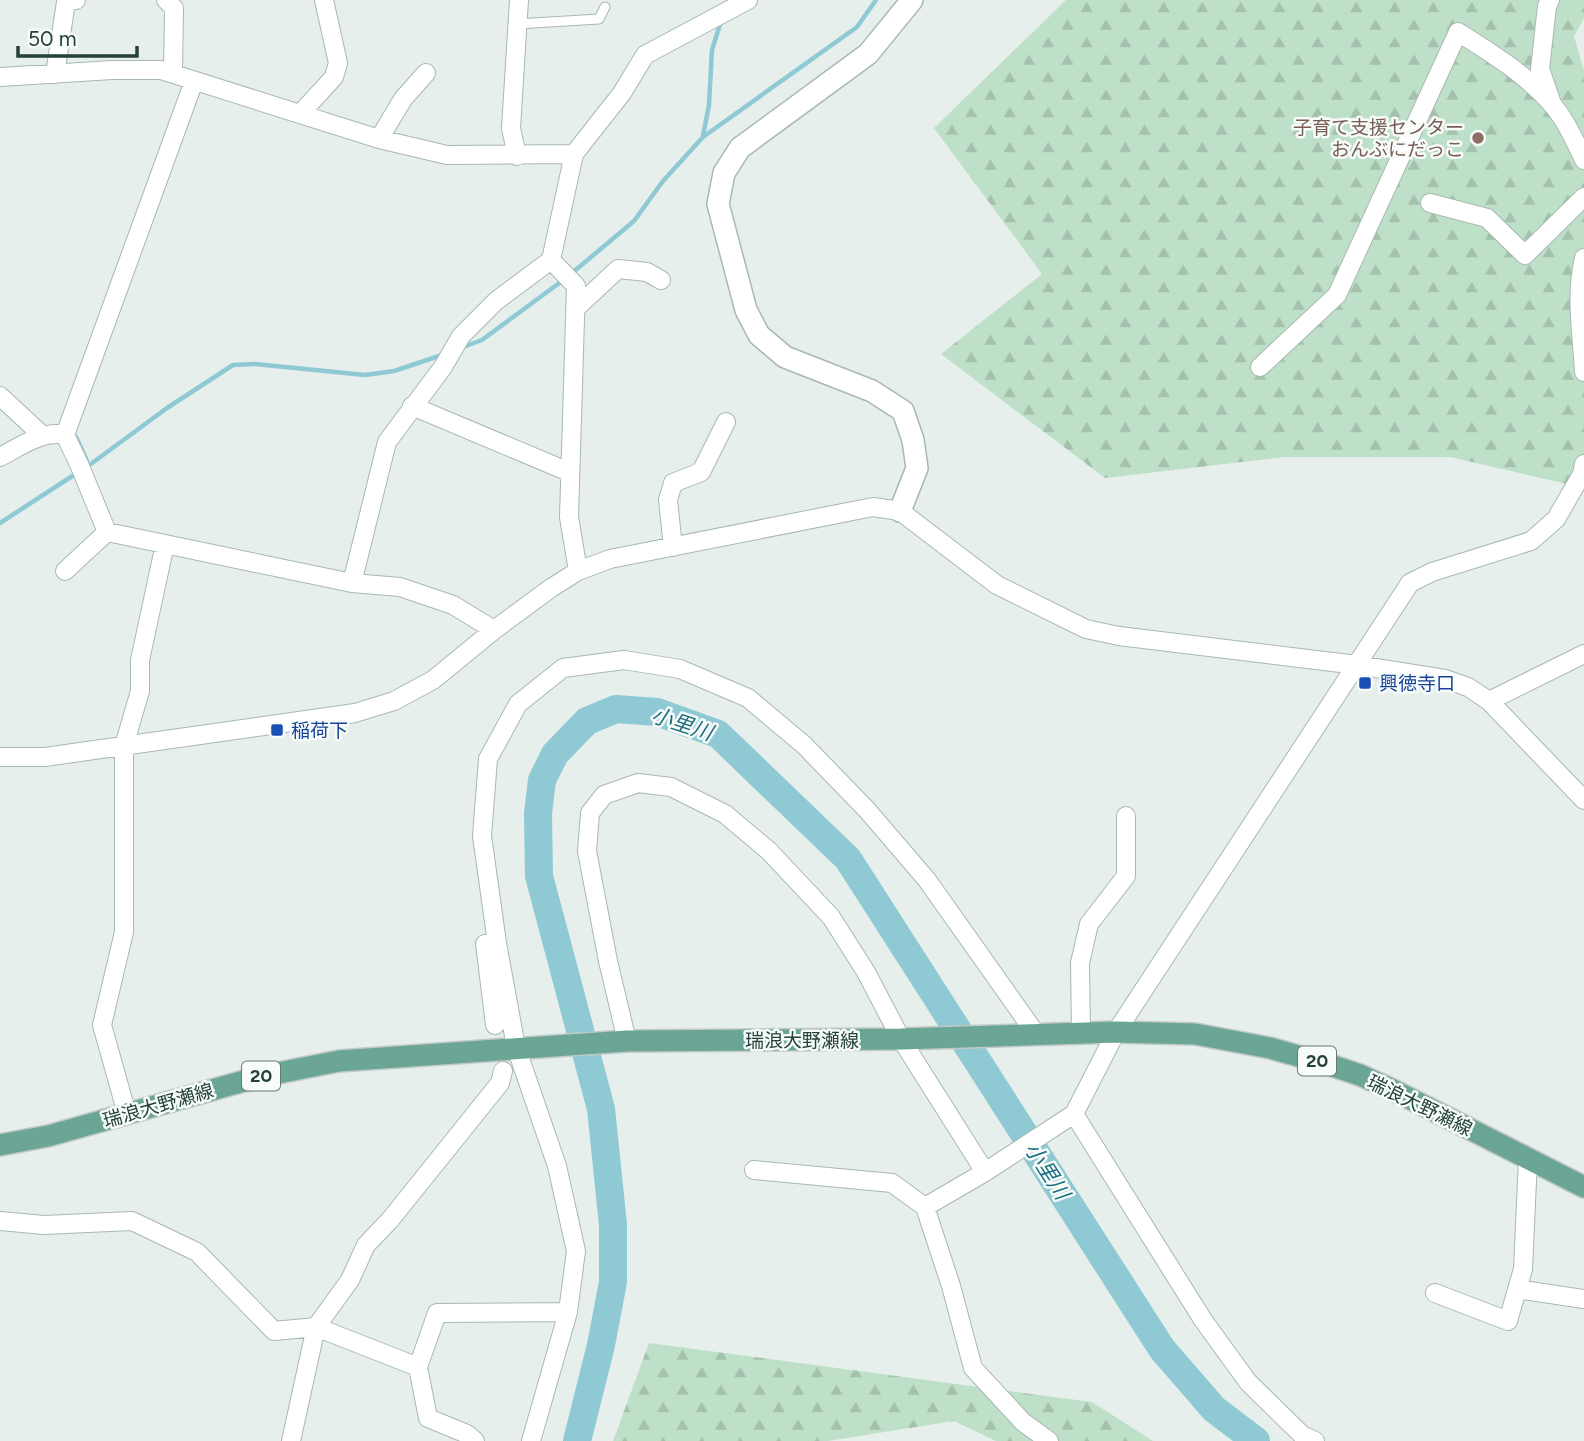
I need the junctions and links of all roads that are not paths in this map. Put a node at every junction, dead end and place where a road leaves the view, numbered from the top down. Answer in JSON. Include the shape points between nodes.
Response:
{"nodes":[{"id":1,"x":166,"y":0,"type":"edge"},
{"id":2,"x":324,"y":0,"type":"edge"},
{"id":3,"x":519,"y":0,"type":"edge"},
{"id":4,"x":912,"y":0,"type":"edge"},
{"id":5,"x":1550,"y":0,"type":"edge"},
{"id":6,"x":70,"y":1,"type":"edge"},
{"id":7,"x":742,"y":3,"type":"edge"},
{"id":8,"x":605,"y":7,"type":"dead end"},
{"id":9,"x":517,"y":24,"type":"junction"},
{"id":10,"x":173,"y":73,"type":"junction"},
{"id":11,"x":426,"y":73,"type":"dead end"},
{"id":12,"x":55,"y":74,"type":"junction"},
{"id":13,"x":0,"y":77,"type":"edge"},
{"id":14,"x":194,"y":81,"type":"junction"},
{"id":15,"x":1552,"y":104,"type":"junction"},
{"id":16,"x":301,"y":113,"type":"junction"},
{"id":17,"x":379,"y":139,"type":"junction"},
{"id":18,"x":574,"y":154,"type":"junction"},
{"id":19,"x":517,"y":156,"type":"junction"},
{"id":20,"x":1584,"y":160,"type":"edge"},
{"id":21,"x":1584,"y":197,"type":"edge"},
{"id":22,"x":1430,"y":203,"type":"dead end"},
{"id":23,"x":1584,"y":258,"type":"edge"},
{"id":24,"x":551,"y":260,"type":"junction"},
{"id":25,"x":661,"y":280,"type":"dead end"},
{"id":26,"x":575,"y":309,"type":"junction"},
{"id":27,"x":1261,"y":367,"type":"dead end"},
{"id":28,"x":1584,"y":372,"type":"edge"},
{"id":29,"x":0,"y":396,"type":"edge"},
{"id":30,"x":412,"y":406,"type":"junction"},
{"id":31,"x":726,"y":422,"type":"dead end"},
{"id":32,"x":65,"y":435,"type":"junction"},
{"id":33,"x":43,"y":436,"type":"junction"},
{"id":34,"x":0,"y":457,"type":"edge"},
{"id":35,"x":1584,"y":464,"type":"edge"},
{"id":36,"x":569,"y":472,"type":"junction"},
{"id":37,"x":901,"y":510,"type":"junction"},
{"id":38,"x":107,"y":532,"type":"junction"},
{"id":39,"x":165,"y":544,"type":"junction"},
{"id":40,"x":673,"y":547,"type":"junction"},
{"id":41,"x":65,"y":571,"type":"dead end"},
{"id":42,"x":578,"y":571,"type":"junction"},
{"id":43,"x":352,"y":583,"type":"junction"},
{"id":44,"x":494,"y":630,"type":"junction"},
{"id":45,"x":1584,"y":654,"type":"edge"},
{"id":46,"x":1357,"y":666,"type":"junction"},
{"id":47,"x":1489,"y":701,"type":"junction"},
{"id":48,"x":124,"y":746,"type":"junction"},
{"id":49,"x":0,"y":757,"type":"edge"},
{"id":50,"x":1584,"y":800,"type":"edge"},
{"id":51,"x":1126,"y":816,"type":"dead end"},
{"id":52,"x":497,"y":943,"type":"junction"},
{"id":53,"x":495,"y":1025,"type":"dead end"},
{"id":54,"x":1116,"y":1032,"type":"junction"},
{"id":55,"x":1081,"y":1033,"type":"junction"},
{"id":56,"x":1030,"y":1034,"type":"junction"},
{"id":57,"x":906,"y":1039,"type":"junction"},
{"id":58,"x":617,"y":1041,"type":"junction"},
{"id":59,"x":523,"y":1047,"type":"junction"},
{"id":60,"x":503,"y":1071,"type":"dead end"},
{"id":61,"x":127,"y":1114,"type":"junction"},
{"id":62,"x":1074,"y":1114,"type":"junction"},
{"id":63,"x":0,"y":1146,"type":"edge"},
{"id":64,"x":1528,"y":1159,"type":"junction"},
{"id":65,"x":754,"y":1170,"type":"dead end"},
{"id":66,"x":985,"y":1172,"type":"junction"},
{"id":67,"x":1584,"y":1187,"type":"edge"},
{"id":68,"x":925,"y":1207,"type":"junction"},
{"id":69,"x":0,"y":1221,"type":"edge"},
{"id":70,"x":1517,"y":1289,"type":"junction"},
{"id":71,"x":1435,"y":1293,"type":"dead end"},
{"id":72,"x":1584,"y":1299,"type":"edge"},
{"id":73,"x":568,"y":1312,"type":"junction"},
{"id":74,"x":316,"y":1327,"type":"junction"},
{"id":75,"x":418,"y":1367,"type":"junction"},
{"id":76,"x":291,"y":1441,"type":"edge"},
{"id":77,"x":475,"y":1441,"type":"edge"},
{"id":78,"x":531,"y":1441,"type":"edge"},
{"id":79,"x":1049,"y":1441,"type":"edge"},
{"id":80,"x":1315,"y":1441,"type":"edge"}],
"edges":[{"from":1,"to":10,"type":"street","via":[[174,8]]},
{"from":2,"to":16,"type":"street","via":[[338,63],[334,77]]},
{"from":3,"to":9,"type":"street"},
{"from":4,"to":37,"type":"street","via":[[868,54],[740,148],[724,173],[718,204],[746,310],[759,335],[785,357],[872,391],[902,411],[917,468]]},
{"from":5,"to":15,"type":"street","via":[[1540,69]]},
{"from":6,"to":12,"type":"street"},
{"from":7,"to":18,"type":"street","via":[[645,55]]},
{"from":8,"to":9,"type":"lane","via":[[599,19]]},
{"from":9,"to":19,"type":"street","via":[[511,128]]},
{"from":10,"to":12,"type":"street","via":[[149,69]]},
{"from":10,"to":14,"type":"street"},
{"from":11,"to":17,"type":"street","via":[[403,99]]},
{"from":12,"to":13,"type":"street"},
{"from":14,"to":16,"type":"street"},
{"from":14,"to":32,"type":"street"},
{"from":15,"to":20,"type":"street"},
{"from":15,"to":27,"type":"street","via":[[1518,71],[1458,32],[1337,295]]},
{"from":16,"to":17,"type":"street"},
{"from":17,"to":19,"type":"street","via":[[447,155]]},
{"from":18,"to":19,"type":"street"},
{"from":18,"to":24,"type":"street"},
{"from":21,"to":22,"type":"street","via":[[1525,255],[1487,218]]},
{"from":23,"to":28,"type":"street","via":[[1580,310]]},
{"from":24,"to":26,"type":"street","via":[[576,286]]},
{"from":24,"to":30,"type":"street","via":[[496,301],[461,336]]},
{"from":25,"to":26,"type":"street","via":[[647,272],[618,269]]},
{"from":26,"to":36,"type":"street"},
{"from":29,"to":33,"type":"street"},
{"from":30,"to":36,"type":"street"},
{"from":30,"to":43,"type":"street","via":[[387,442]]},
{"from":31,"to":40,"type":"street","via":[[701,472],[673,483],[668,500]]},
{"from":32,"to":33,"type":"street"},
{"from":32,"to":38,"type":"street"},
{"from":33,"to":34,"type":"street"},
{"from":35,"to":46,"type":"street","via":[[1556,519],[1531,541],[1409,583]]},
{"from":36,"to":42,"type":"street","via":[[569,517]]},
{"from":37,"to":40,"type":"street","via":[[873,507]]},
{"from":37,"to":46,"type":"street","via":[[997,585],[1086,629]]},
{"from":38,"to":39,"type":"street"},
{"from":38,"to":41,"type":"street"},
{"from":39,"to":43,"type":"street"},
{"from":39,"to":48,"type":"street","via":[[140,660],[140,691]]},
{"from":40,"to":42,"type":"street","via":[[610,559]]},
{"from":42,"to":44,"type":"street"},
{"from":43,"to":44,"type":"street","via":[[400,587],[453,605]]},
{"from":44,"to":48,"type":"street","via":[[433,680],[394,701],[355,713]]},
{"from":45,"to":47,"type":"street"},
{"from":46,"to":47,"type":"street","via":[[1445,679]]},
{"from":46,"to":54,"type":"street"},
{"from":47,"to":50,"type":"street"},
{"from":48,"to":49,"type":"street","via":[[45,757]]},
{"from":48,"to":61,"type":"street","via":[[124,932],[102,1025]]},
{"from":51,"to":55,"type":"street","via":[[1126,876],[1089,924],[1080,963]]},
{"from":52,"to":53,"type":"street","via":[[485,944]]},
{"from":52,"to":56,"type":"street","via":[[482,836],[488,759],[518,705],[563,668],[624,660],[680,669],[748,698],[804,745],[867,810],[927,880]]},
{"from":52,"to":59,"type":"street"},
{"from":54,"to":55,"type":"main road","name":"瑞浪大野瀬線","number":"20"},
{"from":54,"to":62,"type":"street"},
{"from":54,"to":64,"type":"main road","name":"瑞浪大野瀬線","number":"20","via":[[1195,1034],[1327,1064],[1393,1090]]},
{"from":55,"to":56,"type":"main road","name":"瑞浪大野瀬線","number":"20"},
{"from":56,"to":57,"type":"main road","name":"瑞浪大野瀬線","number":"20"},
{"from":57,"to":58,"type":"main road","name":"瑞浪大野瀬線","number":"20"},
{"from":57,"to":58,"type":"street","via":[[831,917],[769,851],[725,814],[671,787],[638,783],[604,795],[590,813],[587,851],[608,961]]},
{"from":57,"to":66,"type":"street"},
{"from":58,"to":59,"type":"main road","name":"瑞浪大野瀬線","number":"20"},
{"from":59,"to":61,"type":"main road","name":"瑞浪大野瀬線","number":"20","via":[[340,1061],[258,1077]]},
{"from":59,"to":73,"type":"street","via":[[576,1251]]},
{"from":60,"to":74,"type":"street","via":[[500,1083],[366,1245],[350,1280]]},
{"from":61,"to":63,"type":"main road","name":"瑞浪大野瀬線","number":"20"},
{"from":62,"to":66,"type":"street"},
{"from":62,"to":80,"type":"street","via":[[1203,1320],[1248,1382],[1302,1435]]},
{"from":64,"to":67,"type":"main road","name":"瑞浪大野瀬線","number":"20"},
{"from":64,"to":70,"type":"street","via":[[1523,1269]]},
{"from":65,"to":68,"type":"street","via":[[892,1183]]},
{"from":66,"to":68,"type":"street"},
{"from":68,"to":79,"type":"street","via":[[973,1368],[1023,1422]]},
{"from":69,"to":74,"type":"street","via":[[44,1225],[132,1221],[197,1252],[274,1331]]},
{"from":70,"to":71,"type":"street","via":[[1508,1321]]},
{"from":70,"to":72,"type":"street"},
{"from":73,"to":75,"type":"street","via":[[437,1313]]},
{"from":73,"to":78,"type":"street"},
{"from":74,"to":75,"type":"street"},
{"from":74,"to":76,"type":"street"},
{"from":75,"to":77,"type":"street","via":[[428,1418]]}]}
